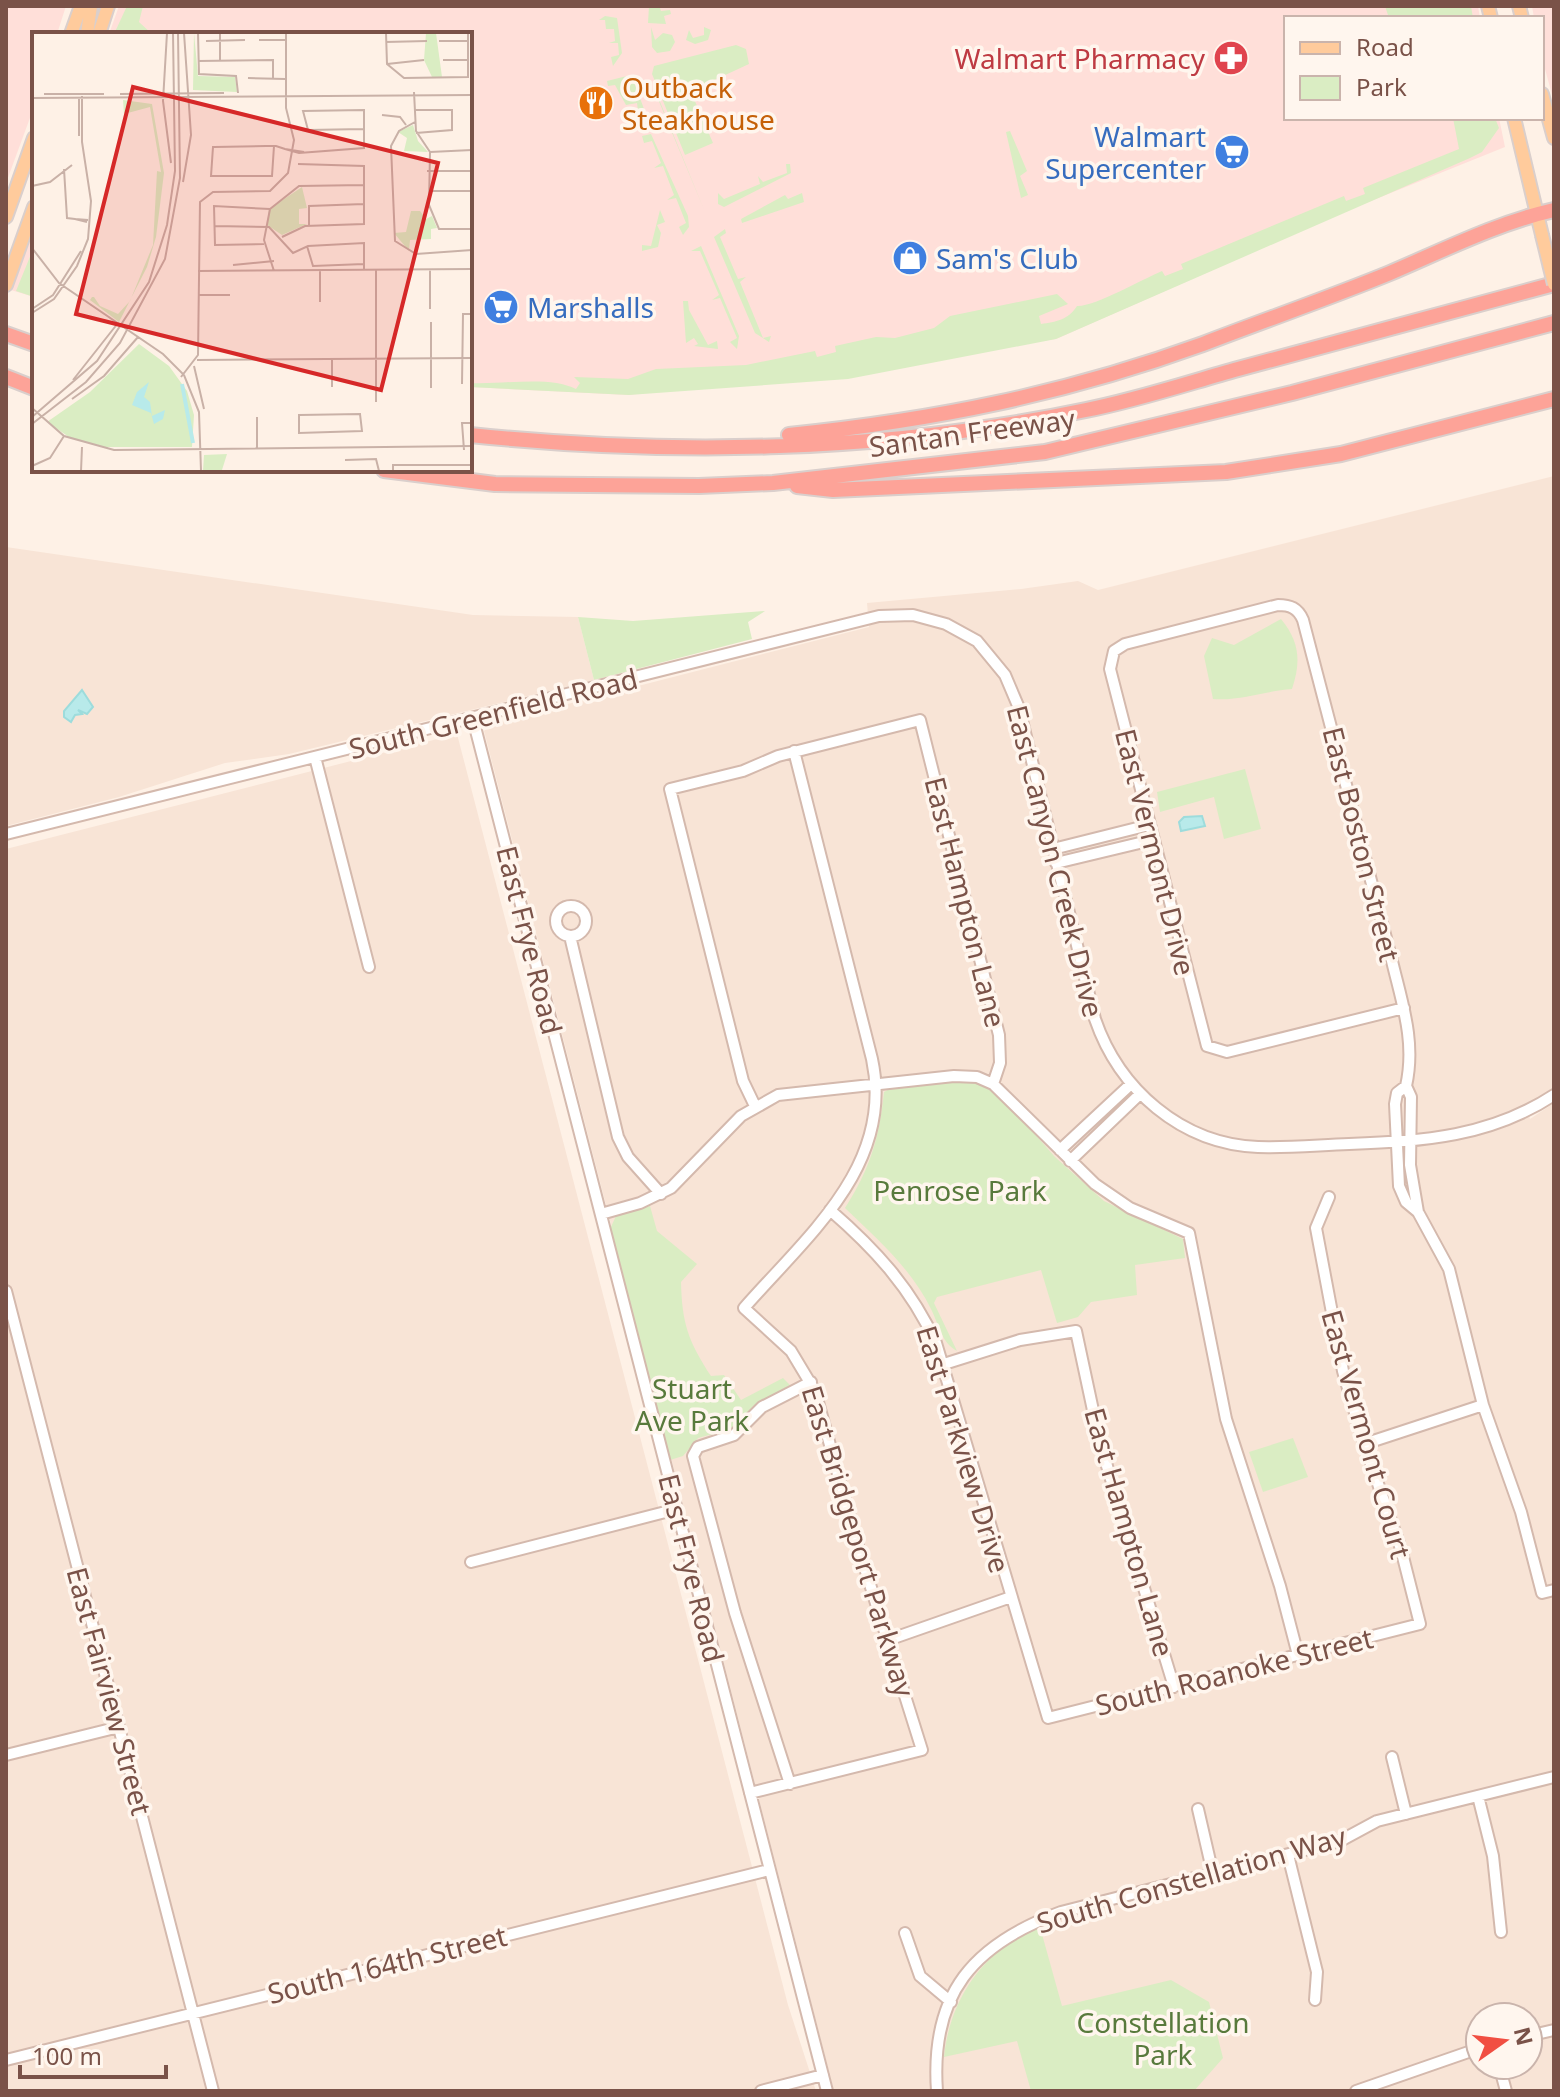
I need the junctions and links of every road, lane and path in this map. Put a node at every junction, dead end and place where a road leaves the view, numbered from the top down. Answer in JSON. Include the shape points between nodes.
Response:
{"nodes":[{"id":1,"x":81,"y":6,"type":"edge"},
{"id":2,"x":91,"y":6,"type":"edge"},
{"id":3,"x":108,"y":6,"type":"edge"},
{"id":4,"x":72,"y":32,"type":"edge"},
{"id":5,"x":87,"y":32,"type":"edge"},
{"id":6,"x":100,"y":32,"type":"edge"},
{"id":7,"x":1544,"y":101,"type":"edge"},
{"id":8,"x":1514,"y":120,"type":"edge"},
{"id":9,"x":1554,"y":138,"type":"edge"},
{"id":10,"x":32,"y":144,"type":"edge"},
{"id":11,"x":1554,"y":210,"type":"edge"},
{"id":12,"x":32,"y":213,"type":"edge"},
{"id":13,"x":1536,"y":214,"type":"junction"},
{"id":14,"x":6,"y":217,"type":"edge"},
{"id":15,"x":1554,"y":284,"type":"edge"},
{"id":16,"x":6,"y":285,"type":"edge"},
{"id":17,"x":1554,"y":323,"type":"edge"},
{"id":18,"x":6,"y":334,"type":"edge"},
{"id":19,"x":32,"y":343,"type":"edge"},
{"id":20,"x":6,"y":377,"type":"edge"},
{"id":21,"x":32,"y":387,"type":"edge"},
{"id":22,"x":1554,"y":399,"type":"edge"},
{"id":23,"x":472,"y":435,"type":"edge"},
{"id":24,"x":726,"y":446,"type":"junction"},
{"id":25,"x":401,"y":472,"type":"edge"},
{"id":26,"x":773,"y":483,"type":"junction"},
{"id":27,"x":977,"y":641,"type":"joint"},
{"id":28,"x":1114,"y":651,"type":"joint"},
{"id":29,"x":473,"y":719,"type":"junction"},
{"id":30,"x":794,"y":751,"type":"junction"},
{"id":31,"x":315,"y":757,"type":"junction"},
{"id":32,"x":1149,"y":825,"type":"junction"},
{"id":33,"x":6,"y":834,"type":"edge"},
{"id":34,"x":1152,"y":840,"type":"junction"},
{"id":35,"x":1053,"y":849,"type":"junction"},
{"id":36,"x":1056,"y":863,"type":"junction"},
{"id":37,"x":570,"y":936,"type":"dead end"},
{"id":38,"x":369,"y":967,"type":"dead end"},
{"id":39,"x":1404,"y":1008,"type":"junction"},
{"id":40,"x":876,"y":1083,"type":"junction"},
{"id":41,"x":993,"y":1084,"type":"junction"},
{"id":42,"x":1131,"y":1084,"type":"junction"},
{"id":43,"x":1406,"y":1086,"type":"junction"},
{"id":44,"x":1140,"y":1094,"type":"junction"},
{"id":45,"x":1554,"y":1095,"type":"edge"},
{"id":46,"x":755,"y":1106,"type":"junction"},
{"id":47,"x":1395,"y":1142,"type":"junction"},
{"id":48,"x":1408,"y":1142,"type":"junction"},
{"id":49,"x":1060,"y":1150,"type":"junction"},
{"id":50,"x":1070,"y":1161,"type":"junction"},
{"id":51,"x":661,"y":1194,"type":"junction"},
{"id":52,"x":1329,"y":1197,"type":"dead end"},
{"id":53,"x":830,"y":1210,"type":"junction"},
{"id":54,"x":1418,"y":1212,"type":"junction"},
{"id":55,"x":601,"y":1214,"type":"junction"},
{"id":56,"x":6,"y":1291,"type":"edge"},
{"id":57,"x":944,"y":1364,"type":"junction"},
{"id":58,"x":811,"y":1382,"type":"junction"},
{"id":59,"x":1483,"y":1405,"type":"junction"},
{"id":60,"x":1364,"y":1444,"type":"junction"},
{"id":61,"x":677,"y":1509,"type":"junction"},
{"id":62,"x":471,"y":1562,"type":"dead end"},
{"id":63,"x":1554,"y":1590,"type":"edge"},
{"id":64,"x":1011,"y":1597,"type":"junction"},
{"id":65,"x":1420,"y":1624,"type":"joint"},
{"id":66,"x":888,"y":1640,"type":"junction"},
{"id":67,"x":1298,"y":1655,"type":"junction"},
{"id":68,"x":1174,"y":1687,"type":"junction"},
{"id":69,"x":1048,"y":1718,"type":"joint"},
{"id":70,"x":119,"y":1727,"type":"junction"},
{"id":71,"x":6,"y":1755,"type":"edge"},
{"id":72,"x":1392,"y":1757,"type":"dead end"},
{"id":73,"x":1554,"y":1777,"type":"edge"},
{"id":74,"x":790,"y":1784,"type":"junction"},
{"id":75,"x":750,"y":1793,"type":"junction"},
{"id":76,"x":1478,"y":1796,"type":"junction"},
{"id":77,"x":1198,"y":1809,"type":"dead end"},
{"id":78,"x":1406,"y":1814,"type":"junction"},
{"id":79,"x":1288,"y":1855,"type":"junction"},
{"id":80,"x":769,"y":1870,"type":"junction"},
{"id":81,"x":1213,"y":1874,"type":"junction"},
{"id":82,"x":1501,"y":1932,"type":"dead end"},
{"id":83,"x":905,"y":1933,"type":"dead end"},
{"id":84,"x":1315,"y":2000,"type":"dead end"},
{"id":85,"x":951,"y":2002,"type":"junction"},
{"id":86,"x":193,"y":2013,"type":"junction"},
{"id":87,"x":1464,"y":2054,"type":"edge"},
{"id":88,"x":6,"y":2060,"type":"edge"},
{"id":89,"x":823,"y":2075,"type":"junction"},
{"id":90,"x":1363,"y":2090,"type":"edge"},
{"id":91,"x":213,"y":2091,"type":"edge"},
{"id":92,"x":761,"y":2091,"type":"edge"},
{"id":93,"x":827,"y":2091,"type":"edge"},
{"id":94,"x":937,"y":2091,"type":"edge"}],
"edges":[{"from":1,"to":4,"type":"main road"},
{"from":2,"to":5,"type":"main road"},
{"from":3,"to":6,"type":"main road"},
{"from":7,"to":9,"type":"main road"},
{"from":8,"to":13,"type":"main road"},
{"from":10,"to":14,"type":"main road"},
{"from":11,"to":13,"type":"highway"},
{"from":12,"to":16,"type":"main road"},
{"from":13,"to":15,"type":"main road","bridge":true},
{"from":13,"to":24,"type":"highway","via":[[1100,379],[943,416]]},
{"from":15,"to":24,"type":"highway","name":"Santan Freeway","via":[[1086,410],[939,432]]},
{"from":17,"to":26,"type":"highway","name":"Santan Freeway","via":[[1045,452]]},
{"from":18,"to":19,"type":"highway"},
{"from":20,"to":21,"type":"highway"},
{"from":22,"to":26,"type":"highway","via":[[1341,454],[1226,472],[833,490]]},
{"from":23,"to":24,"type":"highway","name":"Santan Freeway","via":[[577,444]]},
{"from":25,"to":26,"type":"highway","name":"Santan Freeway","via":[[506,484]]},
{"from":27,"to":29,"type":"street","name":"South Greenfield Road","via":[[925,618],[879,616]]},
{"from":27,"to":35,"type":"street","name":"East Canyon Creek Drive","via":[[1013,691]]},
{"from":28,"to":32,"type":"street","name":"East Vermont Drive","via":[[1110,669]]},
{"from":28,"to":39,"type":"street","name":"East Boston Street","via":[[1278,605],[1294,607],[1303,620]]},
{"from":29,"to":31,"type":"street","name":"South Greenfield Road"},
{"from":29,"to":55,"type":"street","name":"East Frye Road"},
{"from":30,"to":40,"type":"street"},
{"from":30,"to":41,"type":"street","name":"East Hampton Lane","via":[[920,720],[999,1035],[1000,1063]]},
{"from":30,"to":46,"type":"street","via":[[743,771],[670,789],[743,1081]]},
{"from":31,"to":33,"type":"street","name":"South Greenfield Road"},
{"from":31,"to":38,"type":"street"},
{"from":32,"to":34,"type":"street","name":"East Vermont Drive"},
{"from":32,"to":35,"type":"street"},
{"from":34,"to":36,"type":"street"},
{"from":34,"to":39,"type":"street","name":"East Vermont Drive","via":[[1202,1037],[1213,1051],[1227,1052]]},
{"from":35,"to":36,"type":"street","name":"East Canyon Creek Drive"},
{"from":36,"to":42,"type":"street","name":"East Canyon Creek Drive","via":[[1098,1028],[1109,1055]]},
{"from":37,"to":51,"type":"street","via":[[618,1137],[628,1157]]},
{"from":39,"to":43,"type":"street","name":"East Boston Street","via":[[1410,1044]]},
{"from":40,"to":41,"type":"street","via":[[960,1075]]},
{"from":40,"to":46,"type":"street","via":[[795,1091]]},
{"from":40,"to":53,"type":"street","via":[[869,1146],[853,1180]]},
{"from":41,"to":49,"type":"street"},
{"from":42,"to":44,"type":"street","name":"East Canyon Creek Drive"},
{"from":42,"to":49,"type":"street"},
{"from":43,"to":47,"type":"street","name":"East Boston Street","via":[[1397,1093]]},
{"from":43,"to":48,"type":"street","name":"East Boston Street","via":[[1411,1097]]},
{"from":44,"to":47,"type":"street","name":"East Canyon Creek Drive","via":[[1188,1129],[1238,1144]]},
{"from":44,"to":50,"type":"street"},
{"from":45,"to":48,"type":"street","name":"East Canyon Creek Drive","via":[[1479,1131]]},
{"from":46,"to":51,"type":"street"},
{"from":47,"to":48,"type":"street","name":"East Canyon Creek Drive"},
{"from":47,"to":54,"type":"street","name":"East Boston Street","via":[[1399,1186]]},
{"from":48,"to":54,"type":"street","name":"East Boston Street"},
{"from":49,"to":50,"type":"street"},
{"from":50,"to":67,"type":"street","via":[[1130,1208],[1189,1233],[1226,1419]]},
{"from":51,"to":55,"type":"street"},
{"from":52,"to":60,"type":"street","name":"East Vermont Court","via":[[1316,1228],[1343,1371]]},
{"from":53,"to":57,"type":"street","name":"East Parkview Drive","via":[[904,1285]]},
{"from":53,"to":58,"type":"street","name":"East Bridgeport Parkway","via":[[744,1308],[791,1351]]},
{"from":54,"to":59,"type":"street","name":"East Boston Street","via":[[1448,1264]]},
{"from":55,"to":61,"type":"street","name":"East Frye Road"},
{"from":56,"to":70,"type":"street","name":"East Fairview Street"},
{"from":57,"to":64,"type":"street","name":"East Parkview Drive"},
{"from":57,"to":68,"type":"street","name":"East Hampton Lane","via":[[1020,1340],[1076,1331],[1104,1458]]},
{"from":58,"to":66,"type":"street","name":"East Bridgeport Parkway"},
{"from":58,"to":74,"type":"street","via":[[762,1407],[737,1433],[694,1452],[735,1613]]},
{"from":59,"to":60,"type":"street"},
{"from":59,"to":63,"type":"street","name":"East Boston Street","via":[[1521,1512],[1542,1593]]},
{"from":60,"to":65,"type":"street","name":"East Vermont Court","via":[[1401,1549]]},
{"from":61,"to":62,"type":"street"},
{"from":61,"to":75,"type":"street","name":"East Frye Road"},
{"from":64,"to":66,"type":"street"},
{"from":64,"to":69,"type":"street","name":"East Parkview Drive"},
{"from":65,"to":67,"type":"street","name":"South Roanoke Street"},
{"from":66,"to":74,"type":"street","name":"East Bridgeport Parkway","via":[[922,1750]]},
{"from":67,"to":68,"type":"street","name":"South Roanoke Street"},
{"from":68,"to":69,"type":"street","name":"South Roanoke Street"},
{"from":70,"to":71,"type":"street"},
{"from":70,"to":86,"type":"street","name":"East Fairview Street"},
{"from":72,"to":78,"type":"street"},
{"from":73,"to":76,"type":"street","name":"South Constellation Way"},
{"from":74,"to":75,"type":"street"},
{"from":75,"to":80,"type":"street","name":"East Frye Road"},
{"from":76,"to":78,"type":"street","name":"South Constellation Way"},
{"from":76,"to":82,"type":"street","via":[[1493,1856]]},
{"from":77,"to":81,"type":"street"},
{"from":78,"to":79,"type":"street","name":"South Constellation Way"},
{"from":79,"to":81,"type":"street","name":"South Constellation Way"},
{"from":79,"to":84,"type":"street","via":[[1317,1972]]},
{"from":80,"to":86,"type":"street","name":"South 164th Street"},
{"from":80,"to":89,"type":"street","name":"East Frye Road"},
{"from":81,"to":85,"type":"street","name":"South Constellation Way","via":[[1061,1912],[1022,1927],[987,1948],[959,1981]]},
{"from":83,"to":85,"type":"street","via":[[920,1976]]},
{"from":85,"to":94,"type":"street","name":"South Constellation Way","via":[[935,2061]]},
{"from":86,"to":88,"type":"street","name":"South 164th Street"},
{"from":86,"to":91,"type":"street","name":"East Fairview Street"},
{"from":87,"to":90,"type":"street"},
{"from":89,"to":92,"type":"street"},
{"from":89,"to":93,"type":"street","name":"East Frye Road"}]}
